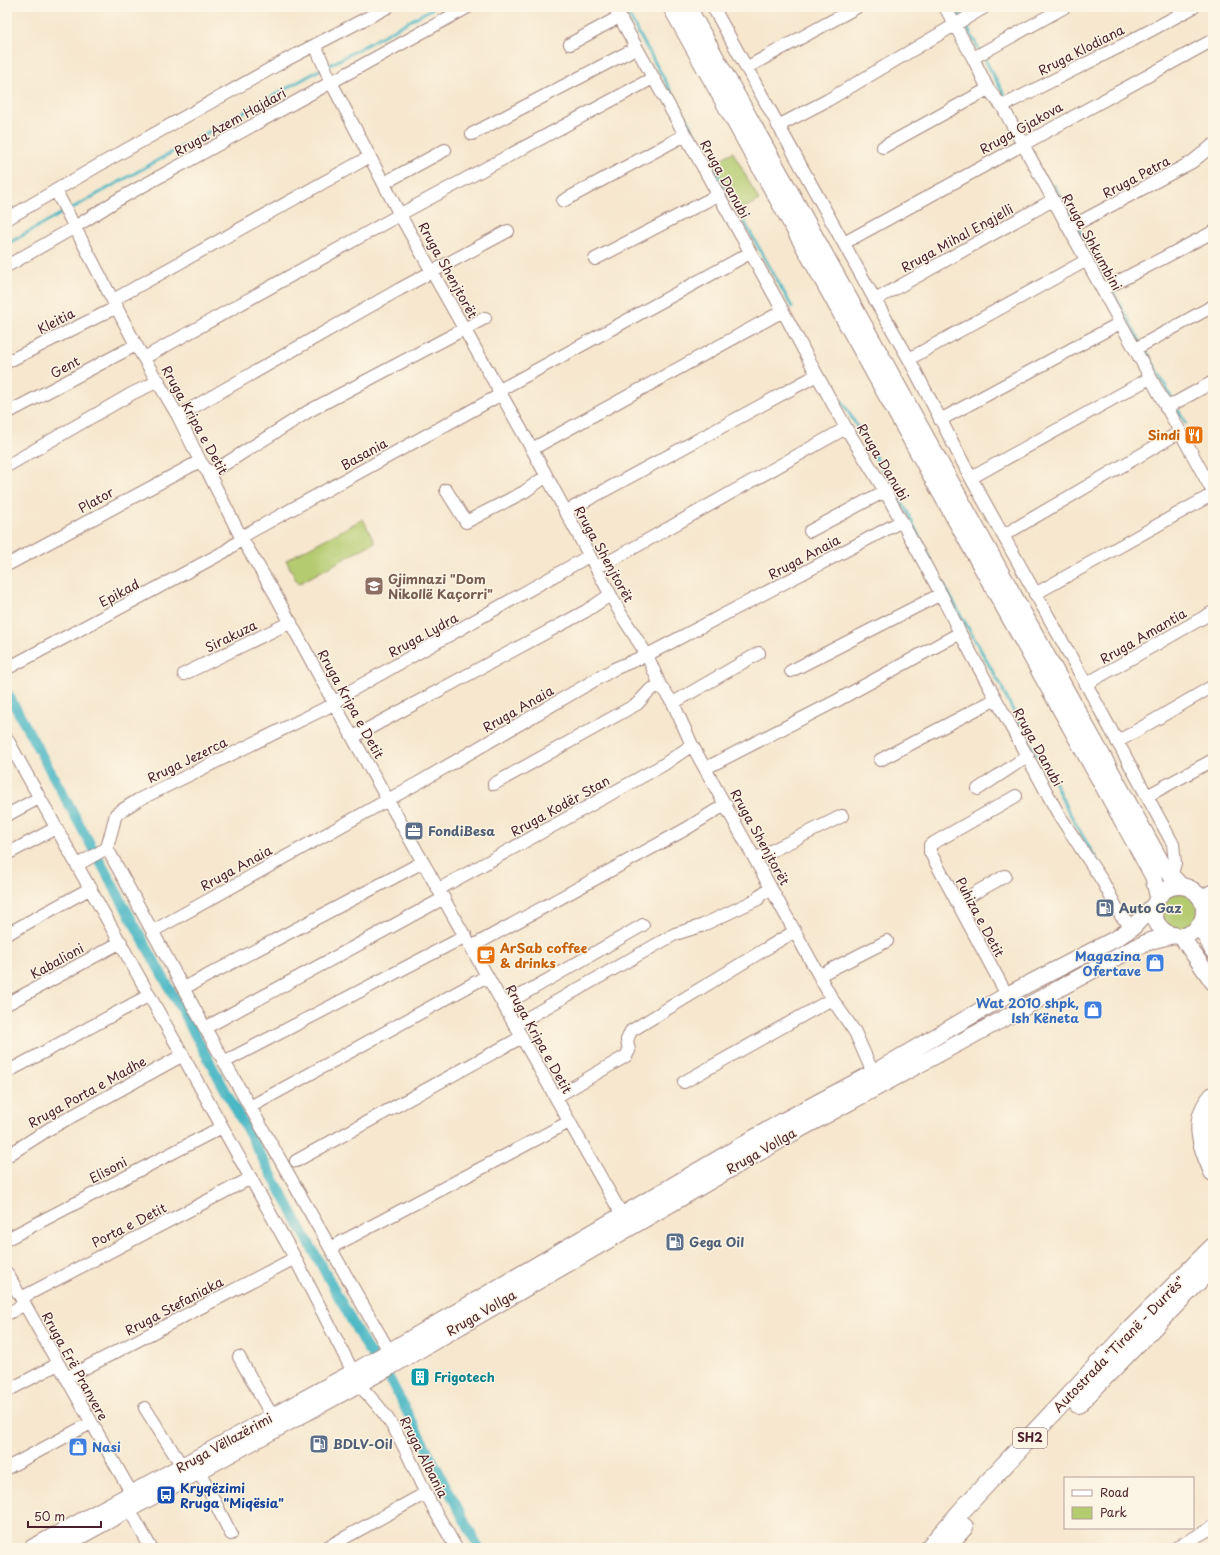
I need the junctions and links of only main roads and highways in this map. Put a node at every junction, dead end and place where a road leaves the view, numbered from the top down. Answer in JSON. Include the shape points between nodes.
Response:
{"nodes":[{"id":1,"x":672,"y":7,"type":"edge"},
{"id":2,"x":688,"y":7,"type":"edge"},
{"id":3,"x":1176,"y":881,"type":"junction"},
{"id":4,"x":1206,"y":893,"type":"edge"},
{"id":5,"x":1157,"y":900,"type":"junction"},
{"id":6,"x":1200,"y":925,"type":"junction"},
{"id":7,"x":1178,"y":936,"type":"junction"},
{"id":8,"x":1213,"y":950,"type":"edge"},
{"id":9,"x":1213,"y":982,"type":"edge"},
{"id":10,"x":1213,"y":1096,"type":"edge"},
{"id":11,"x":1209,"y":1158,"type":"edge"},
{"id":12,"x":1213,"y":1172,"type":"edge"},
{"id":13,"x":626,"y":1221,"type":"junction"},
{"id":14,"x":1213,"y":1231,"type":"edge"},
{"id":15,"x":1213,"y":1247,"type":"edge"},
{"id":16,"x":1206,"y":1264,"type":"edge"},
{"id":17,"x":1213,"y":1277,"type":"edge"},
{"id":18,"x":1193,"y":1287,"type":"junction"},
{"id":19,"x":358,"y":1376,"type":"junction"},
{"id":20,"x":130,"y":1501,"type":"junction"},
{"id":21,"x":32,"y":1548,"type":"edge"},
{"id":22,"x":58,"y":1548,"type":"edge"},
{"id":23,"x":929,"y":1548,"type":"edge"},
{"id":24,"x":946,"y":1548,"type":"edge"}],
"edges":[{"from":1,"to":5,"type":"main road","via":[[1150,869]]},
{"from":2,"to":3,"type":"main road","via":[[1165,869]]},
{"from":3,"to":4,"type":"main road"},
{"from":3,"to":5,"type":"main road"},
{"from":4,"to":6,"type":"main road"},
{"from":5,"to":7,"type":"main road","via":[[1154,911],[1157,922],[1164,931]]},
{"from":5,"to":13,"type":"main road","name":"Rruga Vollga","via":[[1133,927],[1117,938],[1007,995],[783,1121]]},
{"from":6,"to":7,"type":"main road","via":[[1192,932]]},
{"from":6,"to":8,"type":"main road"},
{"from":7,"to":9,"type":"main road"},
{"from":7,"to":13,"type":"main road","name":"Rruga Vollga","via":[[1132,948]]},
{"from":10,"to":11,"type":"highway","via":[[1203,1112],[1200,1124],[1201,1141]]},
{"from":11,"to":12,"type":"highway"},
{"from":13,"to":19,"type":"main road","name":"Rruga Vollga"},
{"from":14,"to":16,"type":"highway"},
{"from":15,"to":16,"type":"highway","name":"Autostrada \"Tiranë - Durrës\"","number":"SH2"},
{"from":16,"to":18,"type":"highway","name":"Autostrada \"Tiranë - Durrës\"","number":"SH2"},
{"from":16,"to":23,"type":"highway","name":"Autostrada \"Tiranë - Durrës\"","number":"SH2","via":[[1132,1328]]},
{"from":17,"to":18,"type":"highway"},
{"from":18,"to":24,"type":"highway","name":"Autostrada \"Tiranë - Durrës\"","number":"SH2","via":[[1068,1414]]},
{"from":19,"to":20,"type":"main road","name":"Rruga Vëllazërimi","via":[[199,1471]]},
{"from":19,"to":20,"type":"main road","name":"Rruga Vëllazërimi","via":[[272,1416],[182,1466]]},
{"from":20,"to":21,"type":"main road","name":"Rruga Vëllazërimi"},
{"from":20,"to":22,"type":"main road","name":"Rruga Vëllazërimi"}]}
